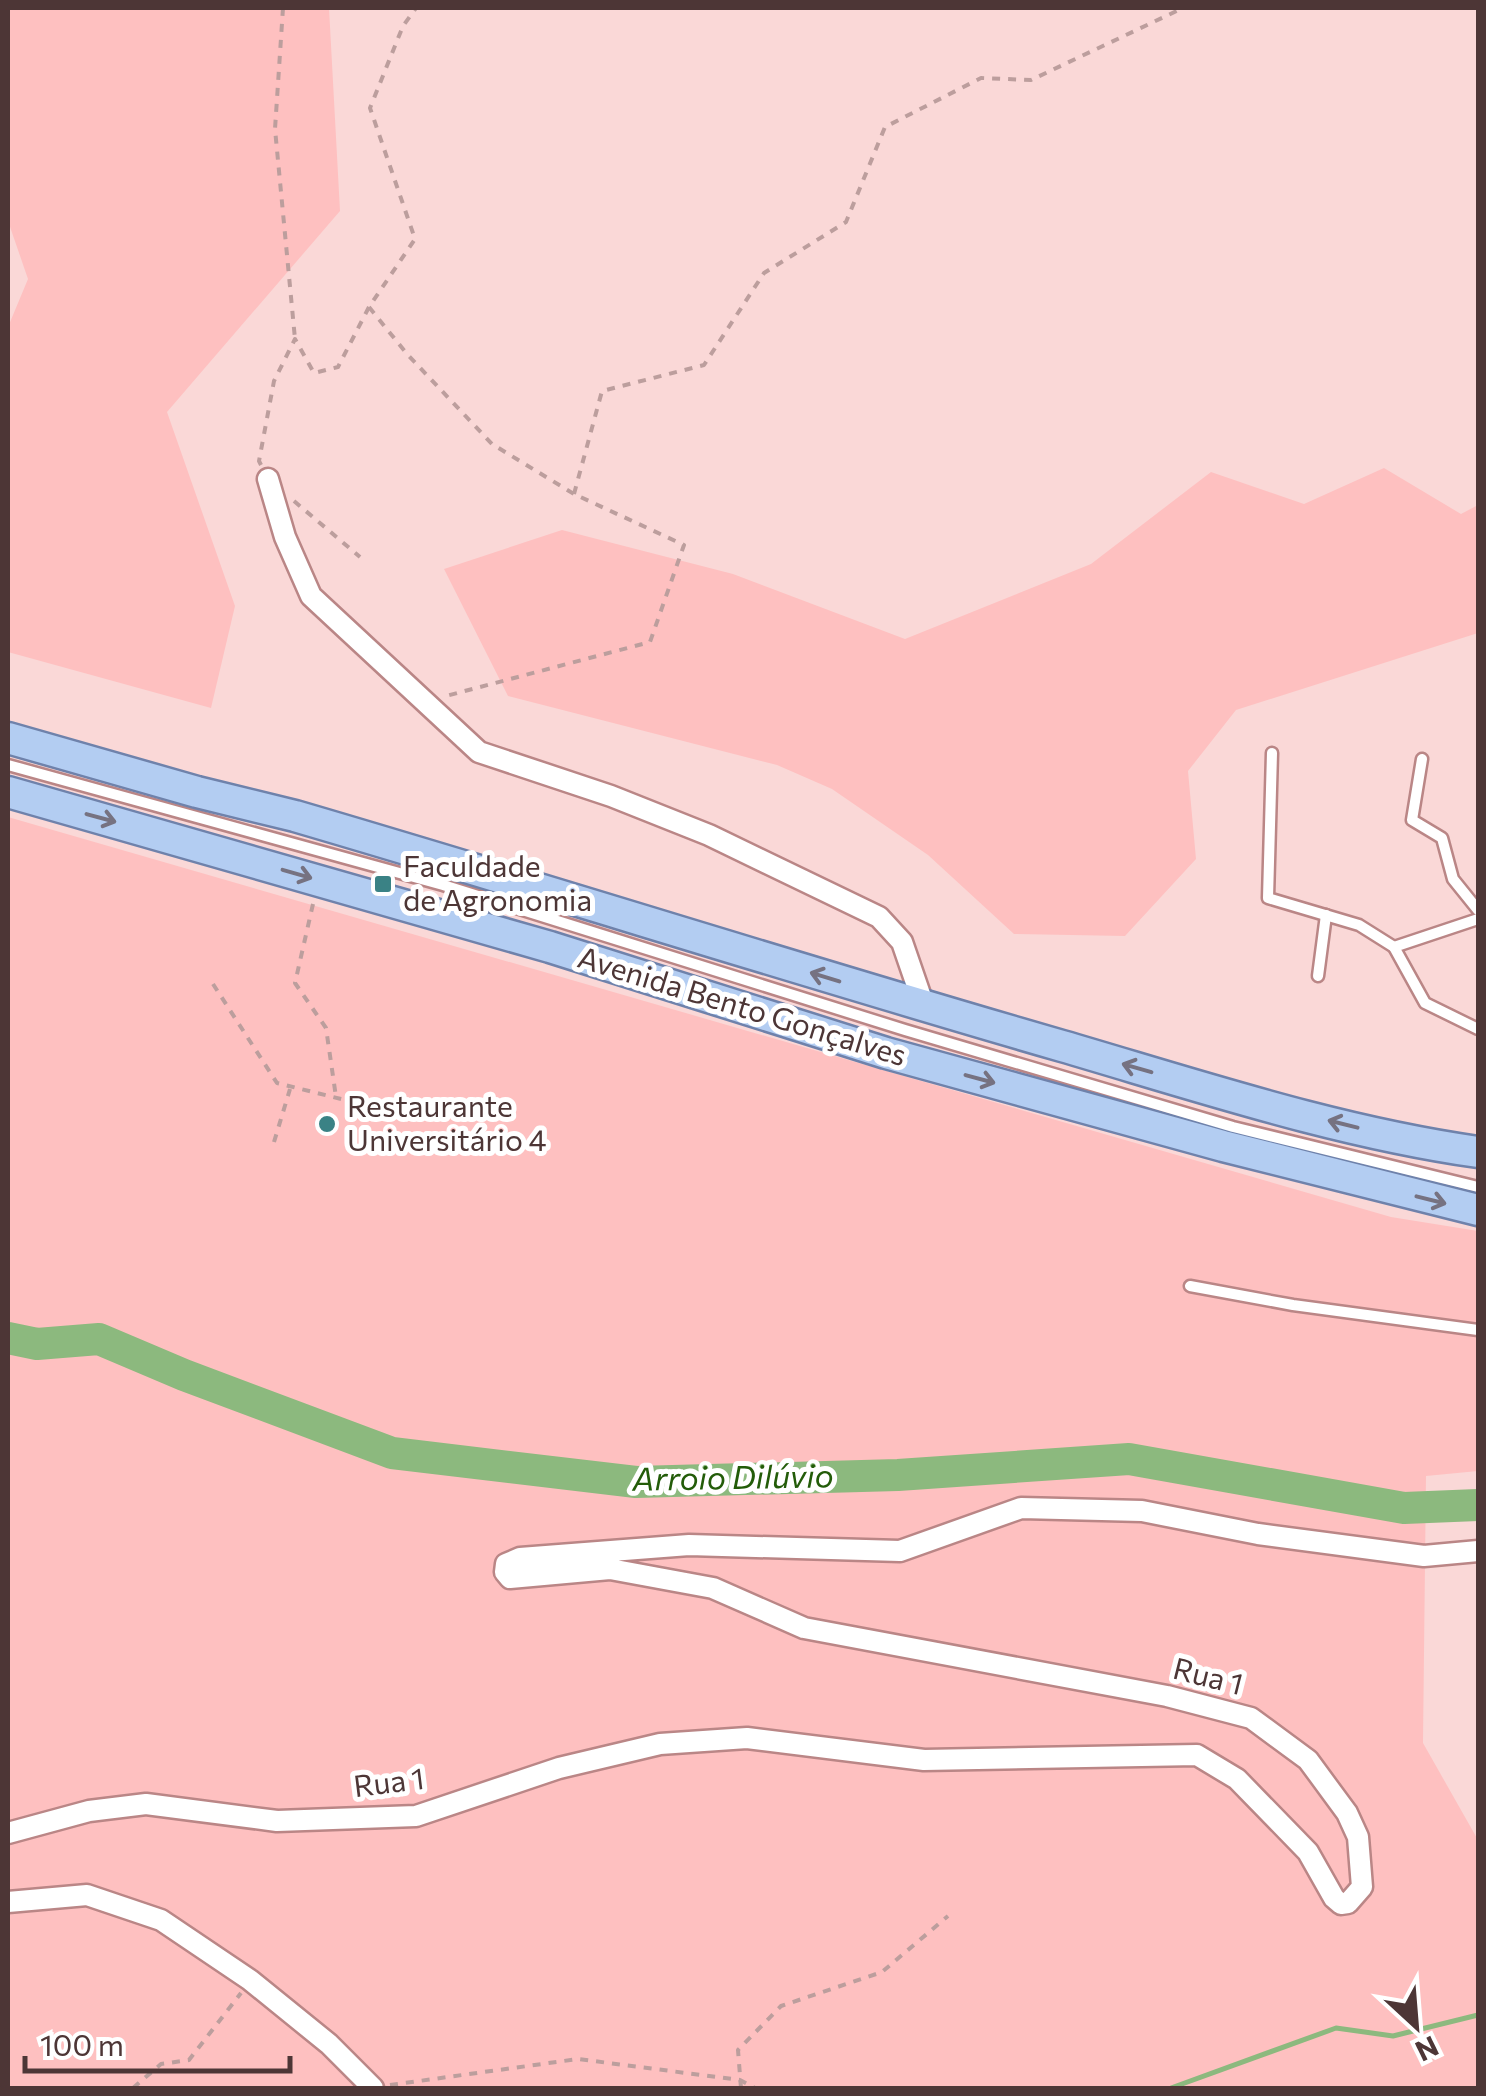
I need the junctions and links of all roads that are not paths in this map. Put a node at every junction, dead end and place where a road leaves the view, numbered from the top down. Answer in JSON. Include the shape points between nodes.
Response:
{"nodes":[{"id":1,"x":268,"y":480,"type":"road end"},
{"id":2,"x":8,"y":738,"type":"edge"},
{"id":3,"x":1272,"y":753,"type":"dead end"},
{"id":4,"x":1422,"y":759,"type":"dead end"},
{"id":5,"x":8,"y":765,"type":"edge"},
{"id":6,"x":8,"y":782,"type":"edge"},
{"id":7,"x":22,"y":796,"type":"edge"},
{"id":8,"x":1478,"y":910,"type":"edge"},
{"id":9,"x":1326,"y":915,"type":"junction"},
{"id":10,"x":1478,"y":919,"type":"edge"},
{"id":11,"x":1394,"y":947,"type":"junction"},
{"id":12,"x":1318,"y":976,"type":"dead end"},
{"id":13,"x":924,"y":1006,"type":"junction"},
{"id":14,"x":1478,"y":1028,"type":"edge"},
{"id":15,"x":1171,"y":1093,"type":"junction"},
{"id":16,"x":1478,"y":1152,"type":"edge"},
{"id":17,"x":1478,"y":1187,"type":"edge"},
{"id":18,"x":1478,"y":1210,"type":"edge"},
{"id":19,"x":1190,"y":1286,"type":"dead end"},
{"id":20,"x":1478,"y":1330,"type":"edge"},
{"id":21,"x":1478,"y":1552,"type":"edge"},
{"id":22,"x":8,"y":1834,"type":"edge"},
{"id":23,"x":8,"y":1902,"type":"edge"},
{"id":24,"x":373,"y":2088,"type":"edge"}],
"edges":[{"from":1,"to":13,"type":"street","via":[[311,596],[479,752],[709,835],[879,916],[902,942]]},
{"from":13,"to":2,"type":"main road","name":"Avenida Bento Gonçalves","one_way":true,"via":[[295,816]]},
{"from":3,"to":9,"type":"lane","via":[[1268,898]]},
{"from":4,"to":8,"type":"lane","via":[[1412,820],[1442,838],[1453,880]]},
{"from":5,"to":15,"type":"lane","via":[[443,885],[905,1030]]},
{"from":6,"to":7,"type":"lane"},
{"from":7,"to":18,"type":"main road","name":"Avenida Bento Gonçalves","one_way":true,"via":[[550,947],[886,1052]]},
{"from":9,"to":11,"type":"lane","via":[[1359,925]]},
{"from":9,"to":12,"type":"lane"},
{"from":10,"to":11,"type":"lane"},
{"from":11,"to":14,"type":"lane","via":[[1425,1003]]},
{"from":15,"to":13,"type":"main road","name":"Avenida Bento Gonçalves","one_way":true},
{"from":16,"to":15,"type":"main road","name":"Avenida Bento Gonçalves","one_way":true},
{"from":15,"to":17,"type":"lane","via":[[1251,1131]]},
{"from":19,"to":20,"type":"lane"},
{"from":21,"to":22,"type":"street","name":"Rua 1","via":[[1424,1556],[1142,1511],[1021,1508],[900,1551],[689,1546],[506,1564],[510,1578],[610,1568],[712,1588],[804,1628],[1251,1718],[1308,1760],[1347,1813],[1358,1836],[1362,1887],[1348,1903],[1334,1898],[1308,1852],[1237,1779],[1197,1755],[924,1760],[748,1738],[660,1744],[559,1768],[416,1816],[277,1821],[146,1804],[90,1811]]},
{"from":23,"to":24,"type":"street","via":[[87,1895],[161,1920],[250,1980]]}]}
